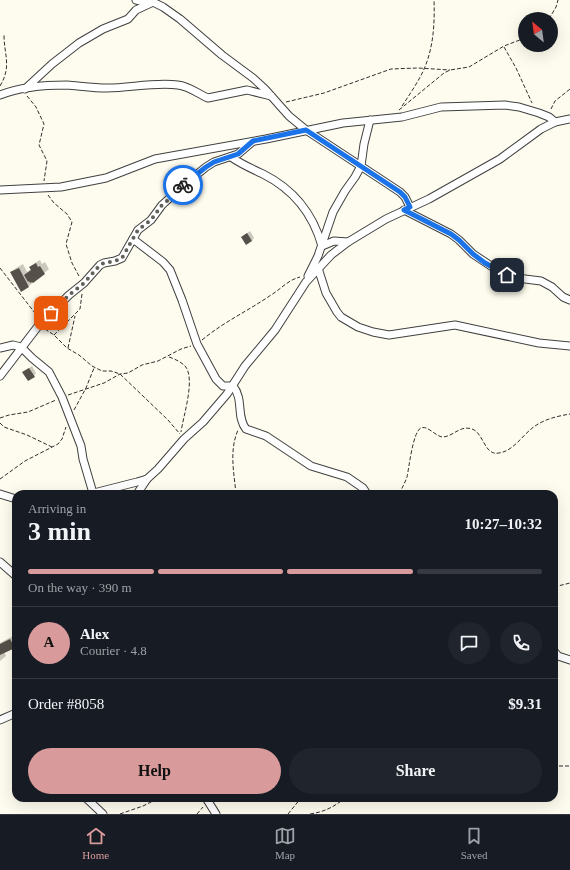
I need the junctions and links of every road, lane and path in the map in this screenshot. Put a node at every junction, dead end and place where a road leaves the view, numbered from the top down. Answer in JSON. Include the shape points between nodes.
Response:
{"nodes":[{"id":1,"x":136,"y":0,"type":"edge"},
{"id":2,"x":434,"y":0,"type":"edge"},
{"id":3,"x":558,"y":0,"type":"edge"},
{"id":4,"x":153,"y":2,"type":"junction"},
{"id":5,"x":553,"y":12,"type":"edge"},
{"id":6,"x":4,"y":35,"type":"dead end"},
{"id":7,"x":518,"y":41,"type":"edge"},
{"id":8,"x":504,"y":46,"type":"junction"},
{"id":9,"x":424,"y":68,"type":"junction"},
{"id":10,"x":450,"y":70,"type":"junction"},
{"id":11,"x":0,"y":86,"type":"edge"},
{"id":12,"x":570,"y":88,"type":"edge"},
{"id":13,"x":23,"y":89,"type":"junction"},
{"id":14,"x":0,"y":95,"type":"edge"},
{"id":15,"x":271,"y":96,"type":"junction"},
{"id":16,"x":278,"y":104,"type":"junction"},
{"id":17,"x":402,"y":107,"type":"junction"},
{"id":18,"x":539,"y":113,"type":"junction"},
{"id":19,"x":549,"y":117,"type":"junction"},
{"id":20,"x":392,"y":118,"type":"junction"},
{"id":21,"x":570,"y":119,"type":"edge"},
{"id":22,"x":370,"y":120,"type":"junction"},
{"id":23,"x":555,"y":122,"type":"junction"},
{"id":24,"x":306,"y":130,"type":"junction"},
{"id":25,"x":253,"y":141,"type":"junction"},
{"id":26,"x":231,"y":157,"type":"junction"},
{"id":27,"x":361,"y":166,"type":"junction"},
{"id":28,"x":44,"y":188,"type":"junction"},
{"id":29,"x":0,"y":190,"type":"edge"},
{"id":30,"x":407,"y":208,"type":"junction"},
{"id":31,"x":133,"y":239,"type":"junction"},
{"id":32,"x":348,"y":242,"type":"junction"},
{"id":33,"x":322,"y":246,"type":"junction"},
{"id":34,"x":0,"y":268,"type":"edge"},
{"id":35,"x":318,"y":268,"type":"junction"},
{"id":36,"x":307,"y":279,"type":"junction"},
{"id":37,"x":84,"y":283,"type":"junction"},
{"id":38,"x":570,"y":300,"type":"edge"},
{"id":39,"x":75,"y":314,"type":"junction"},
{"id":40,"x":41,"y":323,"type":"junction"},
{"id":41,"x":54,"y":335,"type":"junction"},
{"id":42,"x":197,"y":344,"type":"junction"},
{"id":43,"x":570,"y":346,"type":"edge"},
{"id":44,"x":21,"y":347,"type":"junction"},
{"id":45,"x":0,"y":348,"type":"edge"},
{"id":46,"x":67,"y":348,"type":"junction"},
{"id":47,"x":168,"y":356,"type":"junction"},
{"id":48,"x":95,"y":367,"type":"junction"},
{"id":49,"x":120,"y":374,"type":"junction"},
{"id":50,"x":0,"y":376,"type":"edge"},
{"id":51,"x":233,"y":386,"type":"junction"},
{"id":52,"x":86,"y":388,"type":"junction"},
{"id":53,"x":62,"y":397,"type":"junction"},
{"id":54,"x":570,"y":414,"type":"edge"},
{"id":55,"x":0,"y":418,"type":"edge"},
{"id":56,"x":70,"y":418,"type":"junction"},
{"id":57,"x":241,"y":420,"type":"junction"},
{"id":58,"x":0,"y":423,"type":"edge"},
{"id":59,"x":52,"y":447,"type":"junction"},
{"id":60,"x":147,"y":478,"type":"junction"},
{"id":61,"x":0,"y":479,"type":"edge"},
{"id":62,"x":90,"y":490,"type":"edge"},
{"id":63,"x":105,"y":490,"type":"edge"},
{"id":64,"x":140,"y":490,"type":"edge"},
{"id":65,"x":236,"y":490,"type":"edge"},
{"id":66,"x":364,"y":490,"type":"edge"},
{"id":67,"x":401,"y":490,"type":"edge"},
{"id":68,"x":0,"y":494,"type":"edge"},
{"id":69,"x":12,"y":498,"type":"edge"},
{"id":70,"x":0,"y":562,"type":"edge"},
{"id":71,"x":12,"y":572,"type":"edge"},
{"id":72,"x":570,"y":583,"type":"edge"},
{"id":73,"x":558,"y":586,"type":"edge"},
{"id":74,"x":558,"y":655,"type":"edge"},
{"id":75,"x":570,"y":660,"type":"edge"},
{"id":76,"x":12,"y":715,"type":"edge"},
{"id":77,"x":7,"y":717,"type":"junction"},
{"id":78,"x":12,"y":719,"type":"edge"},
{"id":79,"x":0,"y":720,"type":"edge"},
{"id":80,"x":558,"y":766,"type":"edge"},
{"id":81,"x":570,"y":766,"type":"edge"},
{"id":82,"x":90,"y":802,"type":"edge"},
{"id":83,"x":152,"y":802,"type":"edge"},
{"id":84,"x":206,"y":802,"type":"edge"},
{"id":85,"x":208,"y":802,"type":"edge"},
{"id":86,"x":298,"y":802,"type":"edge"},
{"id":87,"x":340,"y":802,"type":"edge"},
{"id":88,"x":104,"y":814,"type":"edge"},
{"id":89,"x":120,"y":814,"type":"edge"},
{"id":90,"x":197,"y":814,"type":"edge"},
{"id":91,"x":216,"y":814,"type":"edge"},
{"id":92,"x":288,"y":814,"type":"edge"},
{"id":93,"x":310,"y":814,"type":"edge"}],
"edges":[{"from":1,"to":4,"type":"street"},
{"from":2,"to":9,"type":"path","via":[[434,30],[429,57]]},
{"from":3,"to":5,"type":"path"},
{"from":4,"to":13,"type":"street","via":[[136,10],[128,19],[103,28],[79,43]]},
{"from":4,"to":15,"type":"street","via":[[180,19],[253,78]]},
{"from":6,"to":11,"type":"path","via":[[8,62]]},
{"from":7,"to":8,"type":"path"},
{"from":8,"to":10,"type":"path","via":[[470,67]]},
{"from":8,"to":18,"type":"path"},
{"from":9,"to":10,"type":"path"},
{"from":9,"to":16,"type":"path","via":[[391,69],[324,93]]},
{"from":9,"to":17,"type":"path"},
{"from":10,"to":17,"type":"path"},
{"from":12,"to":19,"type":"path","via":[[555,101]]},
{"from":13,"to":14,"type":"street"},
{"from":13,"to":15,"type":"street","via":[[56,85],[106,88],[178,85],[188,87],[208,98],[247,90]]},
{"from":13,"to":28,"type":"path","via":[[44,124],[40,145],[47,161]]},
{"from":15,"to":16,"type":"street"},
{"from":16,"to":24,"type":"street"},
{"from":17,"to":20,"type":"path"},
{"from":18,"to":19,"type":"street"},
{"from":18,"to":20,"type":"street","via":[[506,105],[467,106],[441,107]]},
{"from":19,"to":23,"type":"street"},
{"from":20,"to":22,"type":"street"},
{"from":21,"to":23,"type":"street"},
{"from":22,"to":24,"type":"street"},
{"from":22,"to":27,"type":"street"},
{"from":23,"to":30,"type":"street","via":[[491,164],[429,199]]},
{"from":24,"to":25,"type":"street"},
{"from":24,"to":27,"type":"street"},
{"from":25,"to":26,"type":"street"},
{"from":25,"to":28,"type":"street","via":[[155,159],[96,180]]},
{"from":26,"to":31,"type":"street","via":[[214,162],[184,185],[138,230]]},
{"from":26,"to":33,"type":"street","via":[[292,193],[314,224]]},
{"from":27,"to":30,"type":"street","via":[[400,192],[405,197]]},
{"from":27,"to":33,"type":"street","via":[[334,212]]},
{"from":28,"to":29,"type":"street"},
{"from":28,"to":37,"type":"path","via":[[72,222],[66,244],[72,262]]},
{"from":30,"to":32,"type":"street"},
{"from":30,"to":38,"type":"street","via":[[451,234],[473,254],[500,272],[517,278],[541,281]]},
{"from":31,"to":37,"type":"street","via":[[122,258],[104,263]]},
{"from":31,"to":42,"type":"street","via":[[170,270]]},
{"from":32,"to":33,"type":"street","via":[[334,241]]},
{"from":32,"to":35,"type":"street"},
{"from":33,"to":36,"type":"street"},
{"from":34,"to":40,"type":"path"},
{"from":35,"to":36,"type":"street"},
{"from":35,"to":43,"type":"street","via":[[324,288],[337,312],[358,327],[373,332],[389,335],[455,325],[539,343]]},
{"from":36,"to":42,"type":"path","via":[[294,278],[272,295],[219,326]]},
{"from":36,"to":51,"type":"street","via":[[275,330],[245,366]]},
{"from":37,"to":39,"type":"path","via":[[80,310]]},
{"from":37,"to":40,"type":"street"},
{"from":39,"to":41,"type":"path"},
{"from":39,"to":46,"type":"path"},
{"from":40,"to":41,"type":"path"},
{"from":40,"to":44,"type":"street"},
{"from":41,"to":46,"type":"path"},
{"from":42,"to":47,"type":"path"},
{"from":42,"to":51,"type":"street","via":[[218,382],[223,386]]},
{"from":44,"to":45,"type":"street"},
{"from":44,"to":50,"type":"street"},
{"from":44,"to":53,"type":"street","via":[[49,372]]},
{"from":46,"to":48,"type":"path"},
{"from":47,"to":49,"type":"path"},
{"from":47,"to":49,"type":"path","via":[[185,366],[190,375],[180,434]]},
{"from":48,"to":49,"type":"path"},
{"from":48,"to":52,"type":"path"},
{"from":49,"to":52,"type":"path","via":[[104,383]]},
{"from":51,"to":57,"type":"street","via":[[239,398]]},
{"from":51,"to":60,"type":"street","via":[[203,422]]},
{"from":52,"to":53,"type":"path"},
{"from":52,"to":56,"type":"path"},
{"from":53,"to":55,"type":"path","via":[[28,412]]},
{"from":53,"to":56,"type":"street"},
{"from":54,"to":67,"type":"path","via":[[535,426],[504,452],[497,454],[487,449],[479,434],[472,429],[462,428],[444,437],[422,428],[417,432],[407,476]]},
{"from":56,"to":59,"type":"path","via":[[62,439]]},
{"from":56,"to":62,"type":"street","via":[[81,446]]},
{"from":57,"to":65,"type":"path","via":[[233,444]]},
{"from":57,"to":66,"type":"street","via":[[246,429],[266,436],[311,466],[347,477]]},
{"from":58,"to":59,"type":"path"},
{"from":59,"to":61,"type":"path","via":[[25,461]]},
{"from":60,"to":63,"type":"street"},
{"from":60,"to":64,"type":"street"},
{"from":68,"to":69,"type":"street"},
{"from":70,"to":71,"type":"street"},
{"from":72,"to":73,"type":"path"},
{"from":74,"to":75,"type":"street"},
{"from":76,"to":77,"type":"street"},
{"from":77,"to":78,"type":"street"},
{"from":77,"to":79,"type":"street"},
{"from":80,"to":81,"type":"path"},
{"from":82,"to":88,"type":"street"},
{"from":83,"to":89,"type":"path"},
{"from":84,"to":90,"type":"path"},
{"from":85,"to":91,"type":"street"},
{"from":86,"to":92,"type":"path"},
{"from":87,"to":93,"type":"path","via":[[322,812]]}]}
